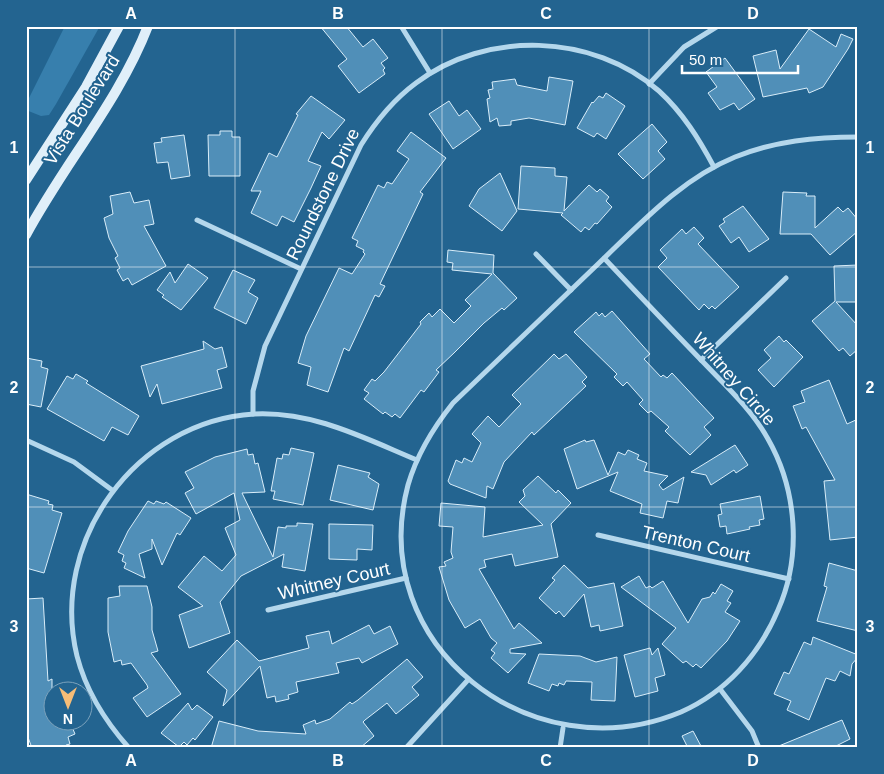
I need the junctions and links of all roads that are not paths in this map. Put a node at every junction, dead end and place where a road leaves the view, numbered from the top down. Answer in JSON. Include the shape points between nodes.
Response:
{"nodes":[{"id":1,"x":119,"y":26,"type":"edge"},
{"id":2,"x":148,"y":26,"type":"edge"},
{"id":3,"x":401,"y":26,"type":"edge"},
{"id":4,"x":718,"y":26,"type":"edge"},
{"id":5,"x":430,"y":74,"type":"junction"},
{"id":6,"x":649,"y":84,"type":"junction"},
{"id":7,"x":858,"y":137,"type":"edge"},
{"id":8,"x":714,"y":167,"type":"junction"},
{"id":9,"x":26,"y":180,"type":"edge"},
{"id":10,"x":197,"y":220,"type":"dead end"},
{"id":11,"x":26,"y":235,"type":"edge"},
{"id":12,"x":536,"y":254,"type":"dead end"},
{"id":13,"x":604,"y":258,"type":"junction"},
{"id":14,"x":301,"y":269,"type":"junction"},
{"id":15,"x":786,"y":278,"type":"dead end"},
{"id":16,"x":571,"y":290,"type":"junction"},
{"id":17,"x":700,"y":360,"type":"junction"},
{"id":18,"x":253,"y":414,"type":"junction"},
{"id":19,"x":26,"y":440,"type":"edge"},
{"id":20,"x":417,"y":460,"type":"junction"},
{"id":21,"x":112,"y":490,"type":"junction"},
{"id":22,"x":598,"y":535,"type":"dead end"},
{"id":23,"x":406,"y":578,"type":"junction"},
{"id":24,"x":789,"y":579,"type":"junction"},
{"id":25,"x":268,"y":610,"type":"dead end"},
{"id":26,"x":467,"y":681,"type":"junction"},
{"id":27,"x":720,"y":688,"type":"junction"},
{"id":28,"x":563,"y":728,"type":"junction"},
{"id":29,"x":129,"y":748,"type":"edge"},
{"id":30,"x":406,"y":748,"type":"edge"},
{"id":31,"x":560,"y":748,"type":"edge"},
{"id":32,"x":758,"y":748,"type":"edge"}],
"edges":[{"from":1,"to":9,"type":"main road","name":"Vista Boulevard","via":[[86,87]]},
{"from":2,"to":11,"type":"main road","name":"Vista Boulevard","via":[[121,82]]},
{"from":3,"to":5,"type":"street"},
{"from":4,"to":6,"type":"street","via":[[684,47]]},
{"from":5,"to":6,"type":"street","name":"Roundstone Drive","via":[[472,54],[497,48],[551,46],[602,58]]},
{"from":5,"to":14,"type":"street","name":"Roundstone Drive","via":[[396,100],[376,121],[361,145]]},
{"from":6,"to":8,"type":"street","name":"Roundstone Drive","via":[[679,112],[696,134]]},
{"from":7,"to":8,"type":"street","name":"Whitney Circle","via":[[797,140],[766,147]]},
{"from":8,"to":13,"type":"street","name":"Whitney Circle","via":[[662,203]]},
{"from":10,"to":14,"type":"street"},
{"from":12,"to":16,"type":"street"},
{"from":13,"to":16,"type":"street","name":"Whitney Circle"},
{"from":13,"to":17,"type":"street","name":"Whitney Circle"},
{"from":14,"to":18,"type":"street","name":"Roundstone Drive","via":[[265,346],[253,390]]},
{"from":15,"to":17,"type":"street"},
{"from":16,"to":20,"type":"street","name":"Whitney Circle","via":[[453,403]]},
{"from":17,"to":24,"type":"street","name":"Whitney Circle","via":[[754,418],[782,468],[793,522]]},
{"from":18,"to":20,"type":"street","via":[[304,417],[331,424]]},
{"from":18,"to":21,"type":"street","via":[[226,418],[178,435],[132,468]]},
{"from":19,"to":21,"type":"street","via":[[74,462]]},
{"from":20,"to":23,"type":"street","name":"Whitney Circle","via":[[403,516]]},
{"from":21,"to":29,"type":"street","via":[[97,514],[78,560],[72,598],[72,627],[86,684],[98,708]]},
{"from":22,"to":24,"type":"street","name":"Trenton Court"},
{"from":23,"to":25,"type":"street","name":"Whitney Court"},
{"from":23,"to":26,"type":"street","name":"Whitney Circle","via":[[426,631]]},
{"from":24,"to":27,"type":"street","name":"Whitney Circle","via":[[771,627],[756,651]]},
{"from":26,"to":28,"type":"street","name":"Whitney Circle","via":[[509,710],[534,721]]},
{"from":26,"to":30,"type":"street"},
{"from":27,"to":28,"type":"street","name":"Whitney Circle","via":[[693,707],[642,726],[607,731]]},
{"from":27,"to":32,"type":"street","via":[[748,725]]},
{"from":28,"to":31,"type":"street"}]}
